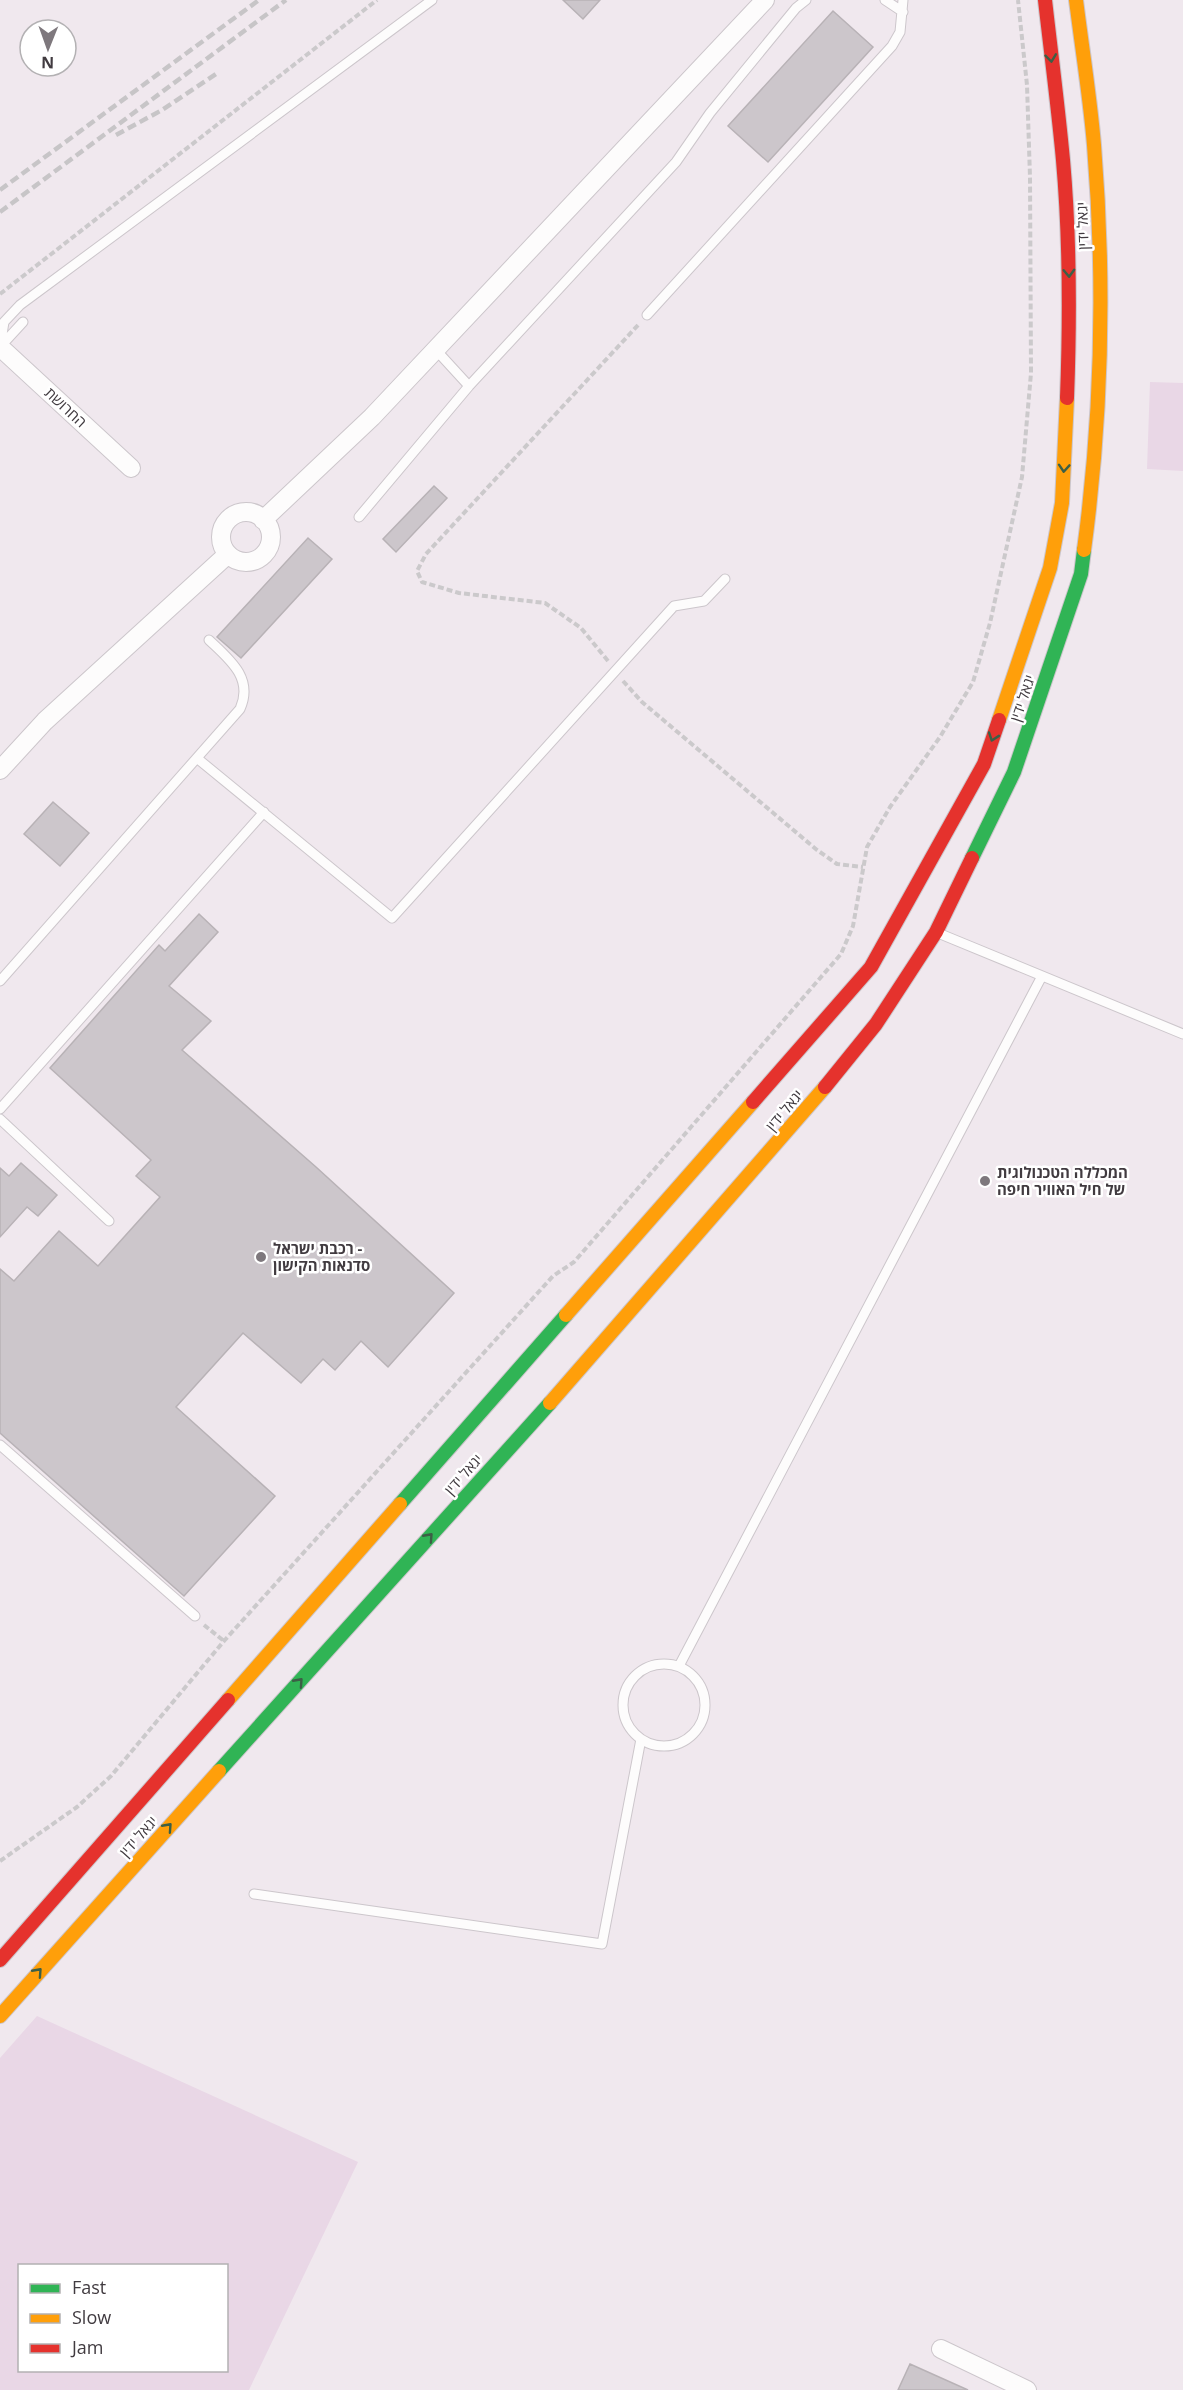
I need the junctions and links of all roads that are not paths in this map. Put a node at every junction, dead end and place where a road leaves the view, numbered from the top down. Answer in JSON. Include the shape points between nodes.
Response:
{"nodes":[{"id":1,"x":432,"y":0,"type":"edge"},
{"id":2,"x":765,"y":0,"type":"edge"},
{"id":3,"x":806,"y":0,"type":"edge"},
{"id":4,"x":885,"y":0,"type":"edge"},
{"id":5,"x":903,"y":0,"type":"edge"},
{"id":6,"x":1045,"y":0,"type":"edge"},
{"id":7,"x":1076,"y":0,"type":"edge"},
{"id":8,"x":903,"y":12,"type":"junction"},
{"id":9,"x":647,"y":315,"type":"road end"},
{"id":10,"x":23,"y":322,"type":"dead end"},
{"id":11,"x":436,"y":350,"type":"junction"},
{"id":12,"x":2,"y":353,"type":"edge"},
{"id":13,"x":469,"y":386,"type":"junction"},
{"id":14,"x":131,"y":468,"type":"dead end"},
{"id":15,"x":359,"y":517,"type":"dead end"},
{"id":16,"x":263,"y":520,"type":"junction"},
{"id":17,"x":228,"y":554,"type":"junction"},
{"id":18,"x":725,"y":579,"type":"dead end"},
{"id":19,"x":209,"y":640,"type":"dead end"},
{"id":20,"x":198,"y":759,"type":"junction"},
{"id":21,"x":0,"y":770,"type":"edge"},
{"id":22,"x":264,"y":812,"type":"junction"},
{"id":23,"x":936,"y":932,"type":"junction"},
{"id":24,"x":1042,"y":976,"type":"junction"},
{"id":25,"x":0,"y":981,"type":"edge"},
{"id":26,"x":1183,"y":1034,"type":"edge"},
{"id":27,"x":0,"y":1109,"type":"edge"},
{"id":28,"x":0,"y":1119,"type":"edge"},
{"id":29,"x":109,"y":1221,"type":"dead end"},
{"id":30,"x":0,"y":1445,"type":"edge"},
{"id":31,"x":195,"y":1616,"type":"road end"},
{"id":32,"x":679,"y":1666,"type":"junction"},
{"id":33,"x":640,"y":1739,"type":"junction"},
{"id":34,"x":254,"y":1894,"type":"dead end"},
{"id":35,"x":0,"y":1960,"type":"edge"},
{"id":36,"x":0,"y":2016,"type":"edge"},
{"id":37,"x":941,"y":2349,"type":"dead end"},
{"id":38,"x":1027,"y":2390,"type":"edge"}],
"edges":[{"from":1,"to":12,"type":"lane","via":[[20,305],[4,322]]},
{"from":2,"to":11,"type":"street"},
{"from":3,"to":13,"type":"lane","via":[[710,113],[676,162]]},
{"from":4,"to":8,"type":"lane"},
{"from":5,"to":8,"type":"lane"},
{"from":6,"to":35,"type":"main road","name":"יגאל ידין","one_way":true,"via":[[1063,160],[1068,248],[1070,318],[1062,503],[1050,568],[984,764],[872,967]]},
{"from":7,"to":23,"type":"main road","name":"יגאל ידין","via":[[1094,145],[1101,302],[1097,420],[1081,574],[1014,772]]},
{"from":8,"to":9,"type":"lane","via":[[900,33],[892,46]]},
{"from":10,"to":12,"type":"lane"},
{"from":11,"to":13,"type":"lane"},
{"from":11,"to":16,"type":"street"},
{"from":12,"to":14,"type":"street","name":"החרושת"},
{"from":13,"to":15,"type":"lane"},
{"from":16,"to":17,"type":"street","via":[[270,538],[263,555],[245,562]]},
{"from":16,"to":17,"type":"street","via":[[246,512],[228,519],[221,537]]},
{"from":17,"to":21,"type":"street","via":[[45,721]]},
{"from":18,"to":22,"type":"lane","via":[[704,600],[674,606],[392,918]]},
{"from":19,"to":20,"type":"lane","via":[[236,665],[242,677],[244,699],[236,716]]},
{"from":20,"to":22,"type":"lane"},
{"from":20,"to":25,"type":"lane"},
{"from":22,"to":27,"type":"lane"},
{"from":23,"to":24,"type":"lane"},
{"from":36,"to":23,"type":"main road","name":"יגאל ידין","one_way":true,"via":[[804,1114],[876,1024]]},
{"from":24,"to":26,"type":"lane"},
{"from":24,"to":32,"type":"lane"},
{"from":28,"to":29,"type":"lane"},
{"from":30,"to":31,"type":"lane"},
{"from":32,"to":33,"type":"lane","via":[[652,1666],[631,1680],[623,1705],[625,1718]]},
{"from":32,"to":33,"type":"lane","via":[[700,1684],[705,1697],[701,1724],[687,1739],[667,1746]]},
{"from":33,"to":34,"type":"lane","via":[[602,1944]]},
{"from":37,"to":38,"type":"street"}]}
